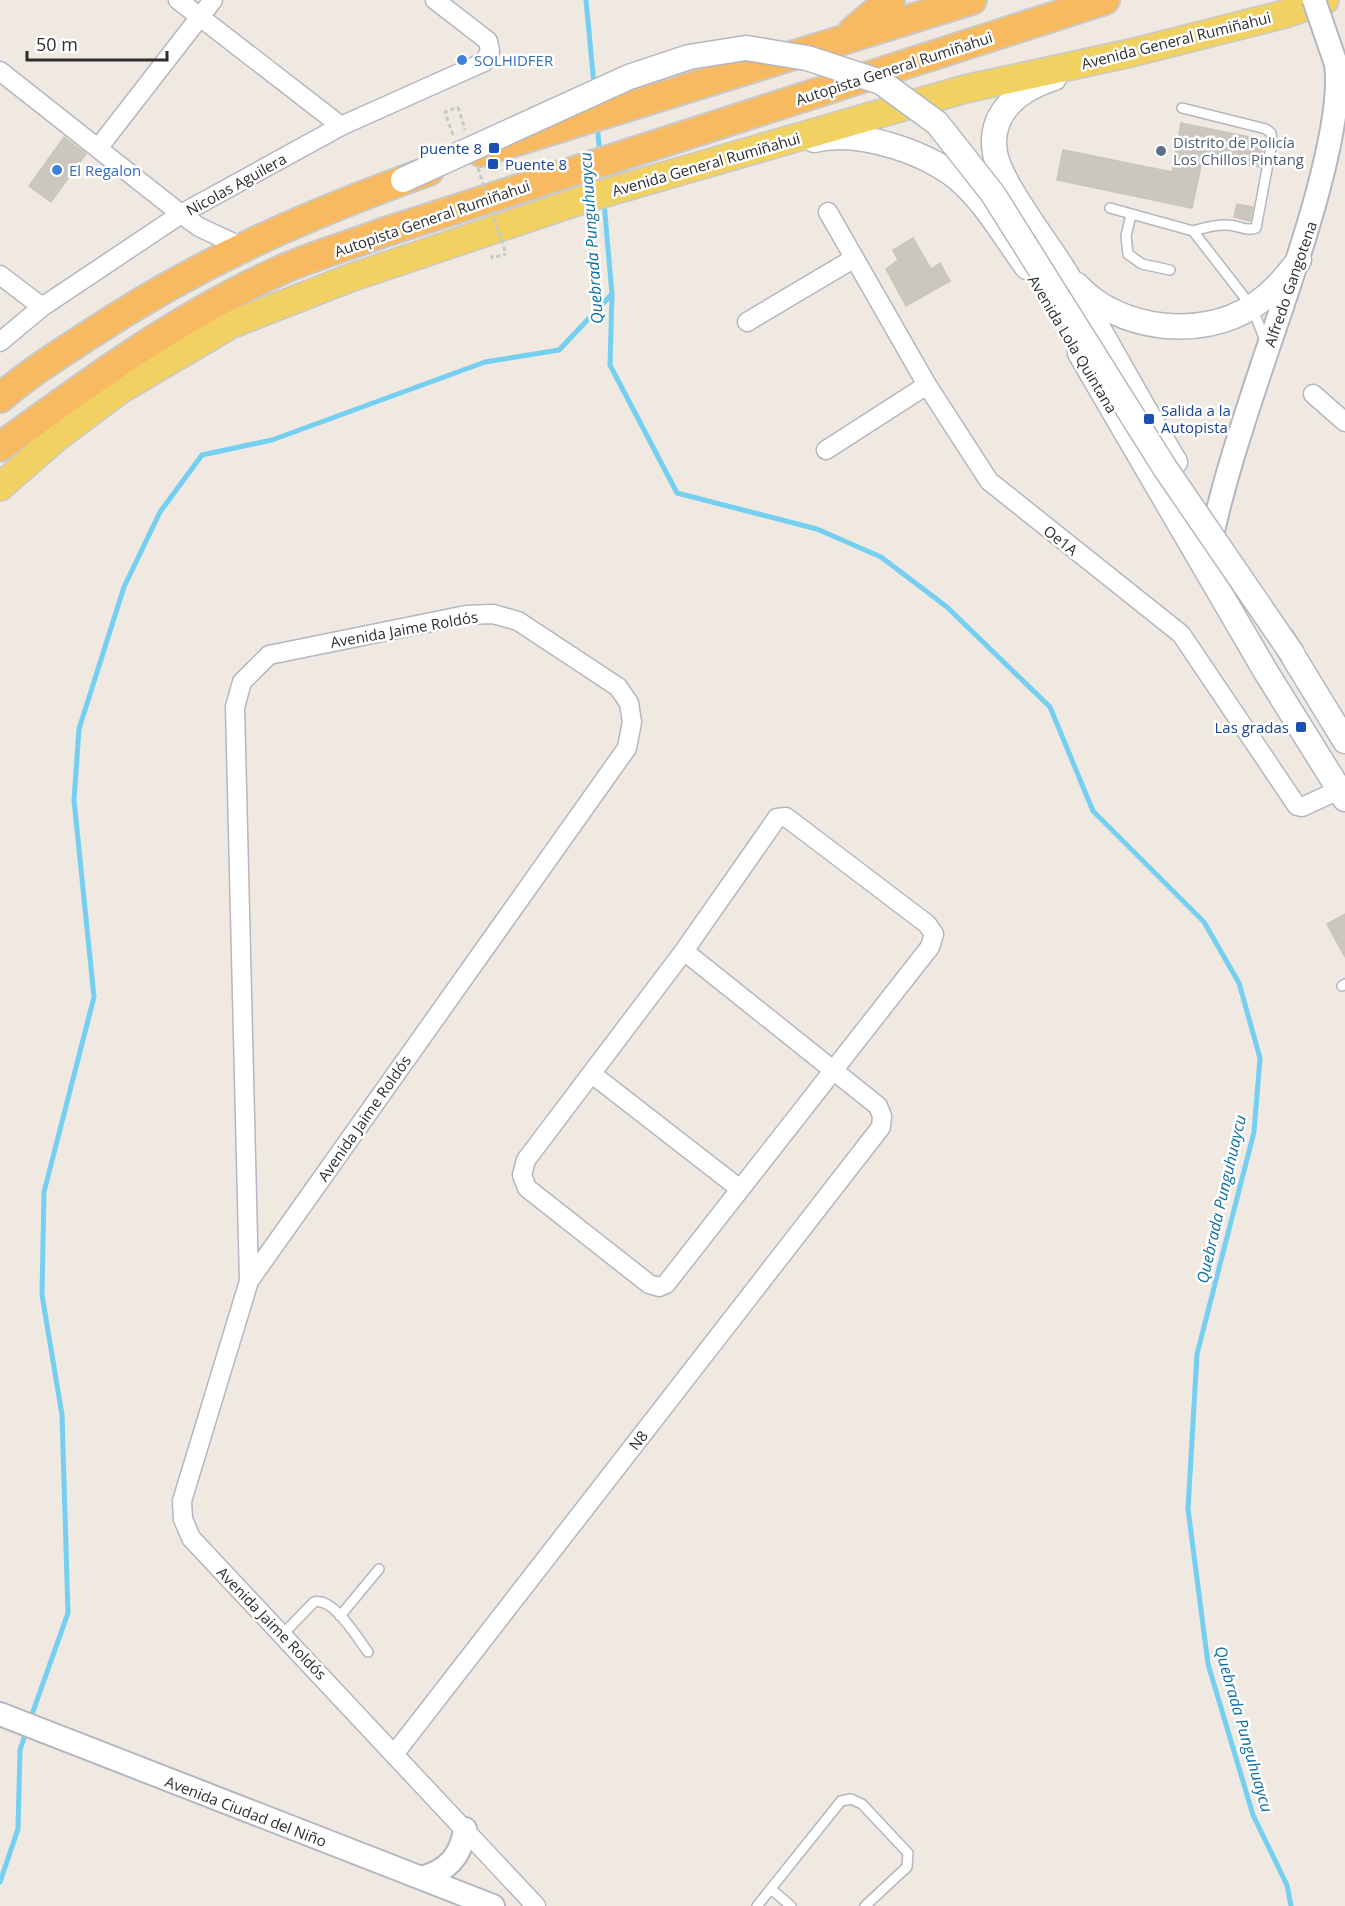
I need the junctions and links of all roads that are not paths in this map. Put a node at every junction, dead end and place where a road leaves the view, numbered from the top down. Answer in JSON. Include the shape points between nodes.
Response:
{"nodes":[{"id":1,"x":178,"y":0,"type":"edge"},
{"id":2,"x":213,"y":0,"type":"edge"},
{"id":3,"x":435,"y":0,"type":"edge"},
{"id":4,"x":890,"y":0,"type":"edge"},
{"id":5,"x":972,"y":0,"type":"edge"},
{"id":6,"x":1105,"y":0,"type":"edge"},
{"id":7,"x":1314,"y":0,"type":"edge"},
{"id":8,"x":1325,"y":0,"type":"edge"},
{"id":9,"x":200,"y":17,"type":"junction"},
{"id":10,"x":843,"y":39,"type":"junction"},
{"id":11,"x":1131,"y":53,"type":"junction"},
{"id":12,"x":0,"y":71,"type":"edge"},
{"id":13,"x":1340,"y":71,"type":"edge"},
{"id":14,"x":1182,"y":108,"type":"dead end"},
{"id":15,"x":341,"y":126,"type":"junction"},
{"id":16,"x":99,"y":147,"type":"junction"},
{"id":17,"x":403,"y":180,"type":"junction"},
{"id":18,"x":643,"y":181,"type":"junction"},
{"id":19,"x":1110,"y":208,"type":"dead end"},
{"id":20,"x":828,"y":212,"type":"dead end"},
{"id":21,"x":181,"y":214,"type":"junction"},
{"id":22,"x":1131,"y":215,"type":"junction"},
{"id":23,"x":1193,"y":231,"type":"junction"},
{"id":24,"x":242,"y":247,"type":"junction"},
{"id":25,"x":853,"y":259,"type":"junction"},
{"id":26,"x":1299,"y":260,"type":"junction"},
{"id":27,"x":1170,"y":270,"type":"dead end"},
{"id":28,"x":1065,"y":272,"type":"junction"},
{"id":29,"x":0,"y":275,"type":"edge"},
{"id":30,"x":42,"y":307,"type":"junction"},
{"id":31,"x":1252,"y":307,"type":"junction"},
{"id":32,"x":747,"y":322,"type":"dead end"},
{"id":33,"x":0,"y":342,"type":"edge"},
{"id":34,"x":1268,"y":348,"type":"junction"},
{"id":35,"x":927,"y":385,"type":"junction"},
{"id":36,"x":1313,"y":394,"type":"dead end"},
{"id":37,"x":0,"y":398,"type":"edge"},
{"id":38,"x":1345,"y":422,"type":"edge"},
{"id":39,"x":0,"y":447,"type":"edge"},
{"id":40,"x":826,"y":450,"type":"dead end"},
{"id":41,"x":0,"y":487,"type":"edge"},
{"id":42,"x":1214,"y":525,"type":"junction"},
{"id":43,"x":1205,"y":567,"type":"junction"},
{"id":44,"x":1293,"y":655,"type":"junction"},
{"id":45,"x":1345,"y":741,"type":"edge"},
{"id":46,"x":1342,"y":794,"type":"edge"},
{"id":47,"x":684,"y":951,"type":"junction"},
{"id":48,"x":834,"y":1069,"type":"junction"},
{"id":49,"x":592,"y":1074,"type":"junction"},
{"id":50,"x":740,"y":1189,"type":"junction"},
{"id":51,"x":249,"y":1281,"type":"junction"},
{"id":52,"x":380,"y":1569,"type":"dead end"},
{"id":53,"x":340,"y":1616,"type":"junction"},
{"id":54,"x":283,"y":1634,"type":"junction"},
{"id":55,"x":368,"y":1653,"type":"dead end"},
{"id":56,"x":0,"y":1714,"type":"edge"},
{"id":57,"x":395,"y":1753,"type":"junction"},
{"id":58,"x":465,"y":1829,"type":"junction"},
{"id":59,"x":421,"y":1878,"type":"junction"},
{"id":60,"x":771,"y":1889,"type":"junction"},
{"id":61,"x":493,"y":1906,"type":"edge"},
{"id":62,"x":536,"y":1906,"type":"edge"},
{"id":63,"x":757,"y":1906,"type":"edge"},
{"id":64,"x":791,"y":1906,"type":"edge"},
{"id":65,"x":866,"y":1906,"type":"edge"}],
"edges":[{"from":1,"to":9,"type":"street"},
{"from":2,"to":9,"type":"street"},
{"from":3,"to":15,"type":"street","name":"Nicolas Aguilera","via":[[488,41],[491,48],[484,62]]},
{"from":4,"to":10,"type":"highway"},
{"from":5,"to":10,"type":"highway"},
{"from":6,"to":39,"type":"highway","name":"Autopista General Rumiñahui","via":[[382,233],[280,271],[199,313],[106,369]]},
{"from":7,"to":13,"type":"street","name":"Alfredo Gangotena","bridge":true},
{"from":8,"to":11,"type":"main road","name":"Avenida General Rumiñahui"},
{"from":9,"to":15,"type":"street"},
{"from":9,"to":16,"type":"street"},
{"from":10,"to":17,"type":"highway"},
{"from":11,"to":18,"type":"main road","name":"Avenida General Rumiñahui","via":[[965,89]]},
{"from":11,"to":28,"type":"main road","name":"Avenida Lola Quintana","via":[[1029,86],[1008,105],[1000,119],[995,153],[1002,173]]},
{"from":12,"to":16,"type":"street"},
{"from":13,"to":26,"type":"street","name":"Alfredo Gangotena","via":[[1339,129],[1332,163]]},
{"from":14,"to":23,"type":"lane","via":[[1266,129],[1272,142],[1256,228],[1213,225]]},
{"from":15,"to":21,"type":"street","name":"Nicolas Aguilera"},
{"from":16,"to":21,"type":"street"},
{"from":17,"to":24,"type":"highway","via":[[329,207]]},
{"from":17,"to":44,"type":"main road","name":"Avenida Lola Quintana","bridge":true,"via":[[629,77],[689,57],[746,48],[807,58],[881,82],[937,123],[993,194],[1165,468]]},
{"from":18,"to":41,"type":"main road","name":"Avenida General Rumiñahui","via":[[350,278],[230,325],[120,390]]},
{"from":18,"to":43,"type":"main road","name":"Avenida Lola Quintana","via":[[827,137],[874,142],[945,169],[980,203],[1043,290]]},
{"from":19,"to":22,"type":"lane"},
{"from":20,"to":25,"type":"street","name":"Oe1A"},
{"from":21,"to":24,"type":"street"},
{"from":21,"to":30,"type":"street","name":"Nicolas Aguilera"},
{"from":22,"to":23,"type":"lane"},
{"from":22,"to":27,"type":"lane","via":[[1125,236],[1128,254],[1142,264]]},
{"from":23,"to":31,"type":"lane"},
{"from":24,"to":37,"type":"highway","via":[[129,308]]},
{"from":25,"to":32,"type":"street"},
{"from":25,"to":35,"type":"street","name":"Oe1A"},
{"from":26,"to":31,"type":"main road"},
{"from":26,"to":34,"type":"street","name":"Alfredo Gangotena"},
{"from":28,"to":31,"type":"main road","via":[[1099,303],[1142,322],[1189,326]]},
{"from":28,"to":42,"type":"main road","name":"Avenida Lola Quintana"},
{"from":29,"to":30,"type":"street"},
{"from":30,"to":33,"type":"street","name":"Nicolas Aguilera"},
{"from":31,"to":34,"type":"lane"},
{"from":34,"to":42,"type":"street","name":"Alfredo Gangotena"},
{"from":35,"to":40,"type":"street"},
{"from":35,"to":46,"type":"street","name":"Oe1A","via":[[996,489],[1181,634],[1297,806]]},
{"from":36,"to":38,"type":"street"},
{"from":42,"to":43,"type":"street","name":"Alfredo Gangotena"},
{"from":42,"to":44,"type":"main road","name":"Avenida Lola Quintana"},
{"from":43,"to":46,"type":"main road","name":"Avenida Lola Quintana"},
{"from":44,"to":45,"type":"main road","name":"Avenida Lola Quintana"},
{"from":47,"to":48,"type":"street"},
{"from":47,"to":48,"type":"street","via":[[777,818],[786,817],[794,822],[927,924],[934,934],[930,946]]},
{"from":47,"to":49,"type":"street"},
{"from":48,"to":50,"type":"street"},
{"from":48,"to":57,"type":"street","name":"N8","via":[[878,1106],[881,1126]]},
{"from":49,"to":50,"type":"street"},
{"from":49,"to":50,"type":"street","via":[[526,1160],[522,1175],[527,1188],[640,1277],[659,1287],[666,1284]]},
{"from":51,"to":51,"type":"street","name":"Avenida Jaime Roldós","via":[[235,706],[242,682],[269,655],[466,615],[493,614],[518,621],[618,687],[629,704],[632,722],[627,748]]},
{"from":51,"to":54,"type":"street","name":"Avenida Jaime Roldós","via":[[182,1501],[183,1519],[191,1538]]},
{"from":52,"to":53,"type":"lane"},
{"from":53,"to":54,"type":"lane","via":[[328,1603],[314,1602]]},
{"from":53,"to":55,"type":"lane"},
{"from":54,"to":57,"type":"street","name":"Avenida Jaime Roldós"},
{"from":56,"to":59,"type":"street","name":"Avenida Ciudad del Niño"},
{"from":57,"to":58,"type":"street","name":"Avenida Jaime Roldós"},
{"from":58,"to":59,"type":"street","via":[[463,1843],[447,1867]]},
{"from":58,"to":62,"type":"street","name":"Avenida Jaime Roldós"},
{"from":59,"to":61,"type":"street","name":"Avenida Ciudad del Niño"},
{"from":60,"to":63,"type":"lane"},
{"from":60,"to":64,"type":"lane"},
{"from":60,"to":65,"type":"lane","via":[[841,1801],[851,1799],[862,1804],[908,1853],[909,1860],[907,1867]]}]}
